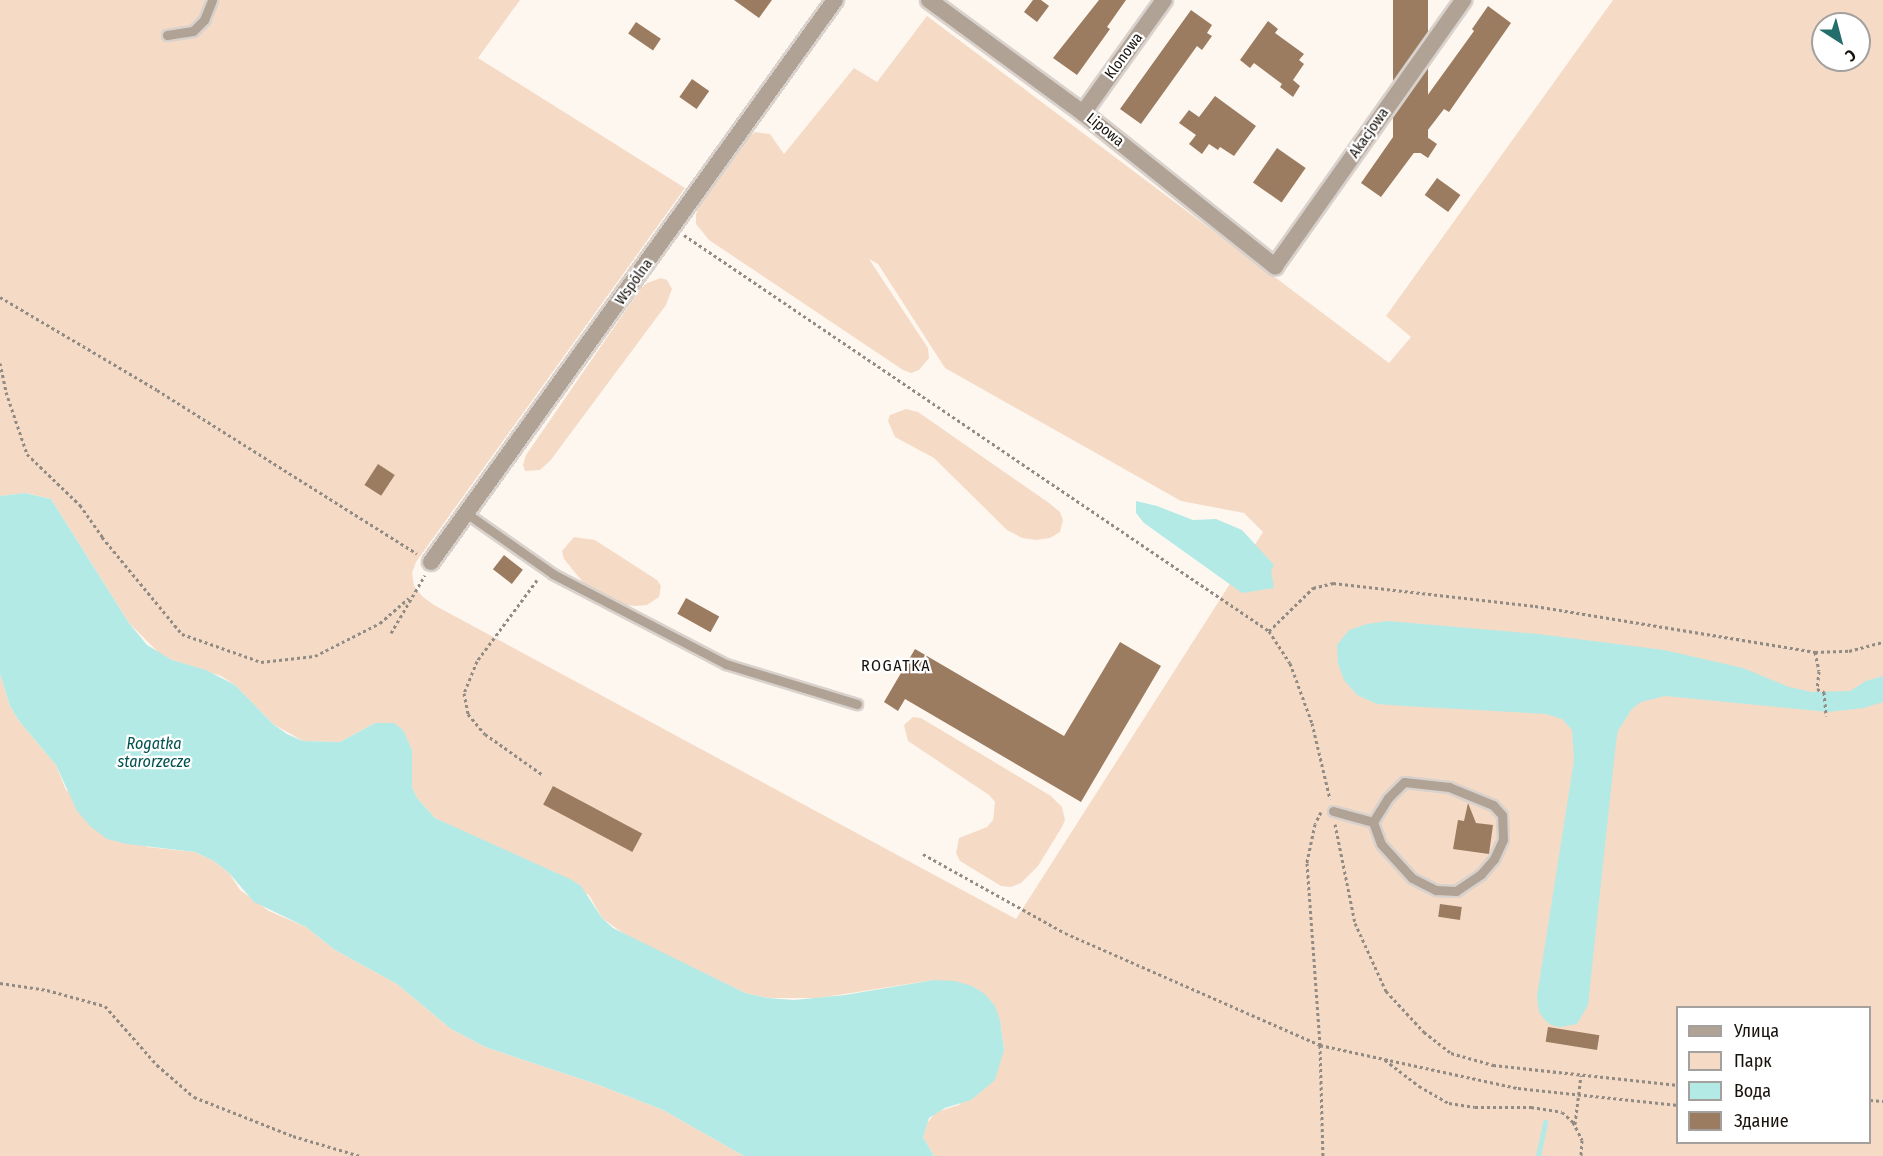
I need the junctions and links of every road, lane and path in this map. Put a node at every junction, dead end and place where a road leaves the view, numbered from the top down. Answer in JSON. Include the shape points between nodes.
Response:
{"nodes":[{"id":1,"x":212,"y":0,"type":"edge"},
{"id":2,"x":835,"y":0,"type":"edge"},
{"id":3,"x":929,"y":0,"type":"edge"},
{"id":4,"x":1164,"y":0,"type":"edge"},
{"id":5,"x":1463,"y":0,"type":"edge"},
{"id":6,"x":167,"y":34,"type":"dead end"},
{"id":7,"x":1083,"y":113,"type":"junction"},
{"id":8,"x":673,"y":227,"type":"junction"},
{"id":9,"x":1275,"y":266,"type":"joint"},
{"id":10,"x":0,"y":297,"type":"edge"},
{"id":11,"x":0,"y":363,"type":"edge"},
{"id":12,"x":466,"y":513,"type":"junction"},
{"id":13,"x":431,"y":562,"type":"junction"},
{"id":14,"x":545,"y":568,"type":"junction"},
{"id":15,"x":410,"y":597,"type":"junction"},
{"id":16,"x":1269,"y":631,"type":"junction"},
{"id":17,"x":392,"y":633,"type":"dead end"},
{"id":18,"x":1883,"y":642,"type":"edge"},
{"id":19,"x":1815,"y":652,"type":"junction"},
{"id":20,"x":857,"y":704,"type":"dead end"},
{"id":21,"x":1826,"y":716,"type":"dead end"},
{"id":22,"x":543,"y":775,"type":"dead end"},
{"id":23,"x":1329,"y":794,"type":"junction"},
{"id":24,"x":1333,"y":811,"type":"junction"},
{"id":25,"x":1373,"y":822,"type":"junction"},
{"id":26,"x":923,"y":854,"type":"dead end"},
{"id":27,"x":0,"y":983,"type":"edge"},
{"id":28,"x":1320,"y":1045,"type":"junction"},
{"id":29,"x":1384,"y":1059,"type":"junction"},
{"id":30,"x":1581,"y":1075,"type":"junction"},
{"id":31,"x":1676,"y":1085,"type":"edge"},
{"id":32,"x":1578,"y":1094,"type":"junction"},
{"id":33,"x":1676,"y":1105,"type":"edge"},
{"id":34,"x":1575,"y":1125,"type":"junction"},
{"id":35,"x":360,"y":1156,"type":"edge"},
{"id":36,"x":1323,"y":1156,"type":"edge"},
{"id":37,"x":1581,"y":1156,"type":"edge"}],
"edges":[{"from":1,"to":6,"type":"lane","via":[[204,20],[193,31]]},
{"from":2,"to":8,"type":"street","name":"Wspólna"},
{"from":3,"to":7,"type":"street","name":"Lipowa"},
{"from":4,"to":7,"type":"street","name":"Klonowa"},
{"from":5,"to":9,"type":"street","name":"Akacjowa"},
{"from":7,"to":9,"type":"street","name":"Lipowa"},
{"from":8,"to":12,"type":"street","name":"Wspólna"},
{"from":8,"to":16,"type":"path"},
{"from":10,"to":13,"type":"path","via":[[157,390]]},
{"from":11,"to":15,"type":"path","via":[[27,454],[81,505],[102,537],[182,634],[261,662],[315,656],[380,623]]},
{"from":12,"to":13,"type":"street","name":"Wspólna"},
{"from":12,"to":14,"type":"lane"},
{"from":13,"to":15,"type":"path"},
{"from":14,"to":20,"type":"lane","via":[[726,664]]},
{"from":14,"to":22,"type":"path","via":[[477,661],[464,693],[468,714],[485,734]]},
{"from":15,"to":17,"type":"path"},
{"from":16,"to":19,"type":"path","via":[[1313,588],[1333,583],[1535,606]]},
{"from":16,"to":23,"type":"path","via":[[1290,663],[1305,703]]},
{"from":18,"to":19,"type":"path","via":[[1849,651]]},
{"from":19,"to":21,"type":"path","via":[[1817,688],[1824,692]]},
{"from":23,"to":24,"type":"path"},
{"from":23,"to":28,"type":"path","via":[[1315,824],[1307,863]]},
{"from":24,"to":25,"type":"lane"},
{"from":24,"to":30,"type":"path","via":[[1355,923],[1363,944],[1386,991],[1424,1032],[1451,1053],[1494,1065]]},
{"from":25,"to":25,"type":"lane","via":[[1381,844],[1412,878],[1436,890],[1456,891],[1481,874],[1503,840],[1502,815],[1493,805],[1449,787],[1404,782]]},
{"from":26,"to":28,"type":"path","via":[[1065,933]]},
{"from":27,"to":35,"type":"path","via":[[47,990],[105,1006],[156,1065],[194,1097],[293,1136]]},
{"from":28,"to":29,"type":"path"},
{"from":28,"to":36,"type":"path"},
{"from":29,"to":32,"type":"path","via":[[1518,1088]]},
{"from":29,"to":34,"type":"path","via":[[1449,1103],[1562,1112]]},
{"from":30,"to":31,"type":"path"},
{"from":30,"to":32,"type":"path"},
{"from":32,"to":33,"type":"path"},
{"from":32,"to":34,"type":"path"},
{"from":34,"to":37,"type":"path","via":[[1582,1140]]}]}
